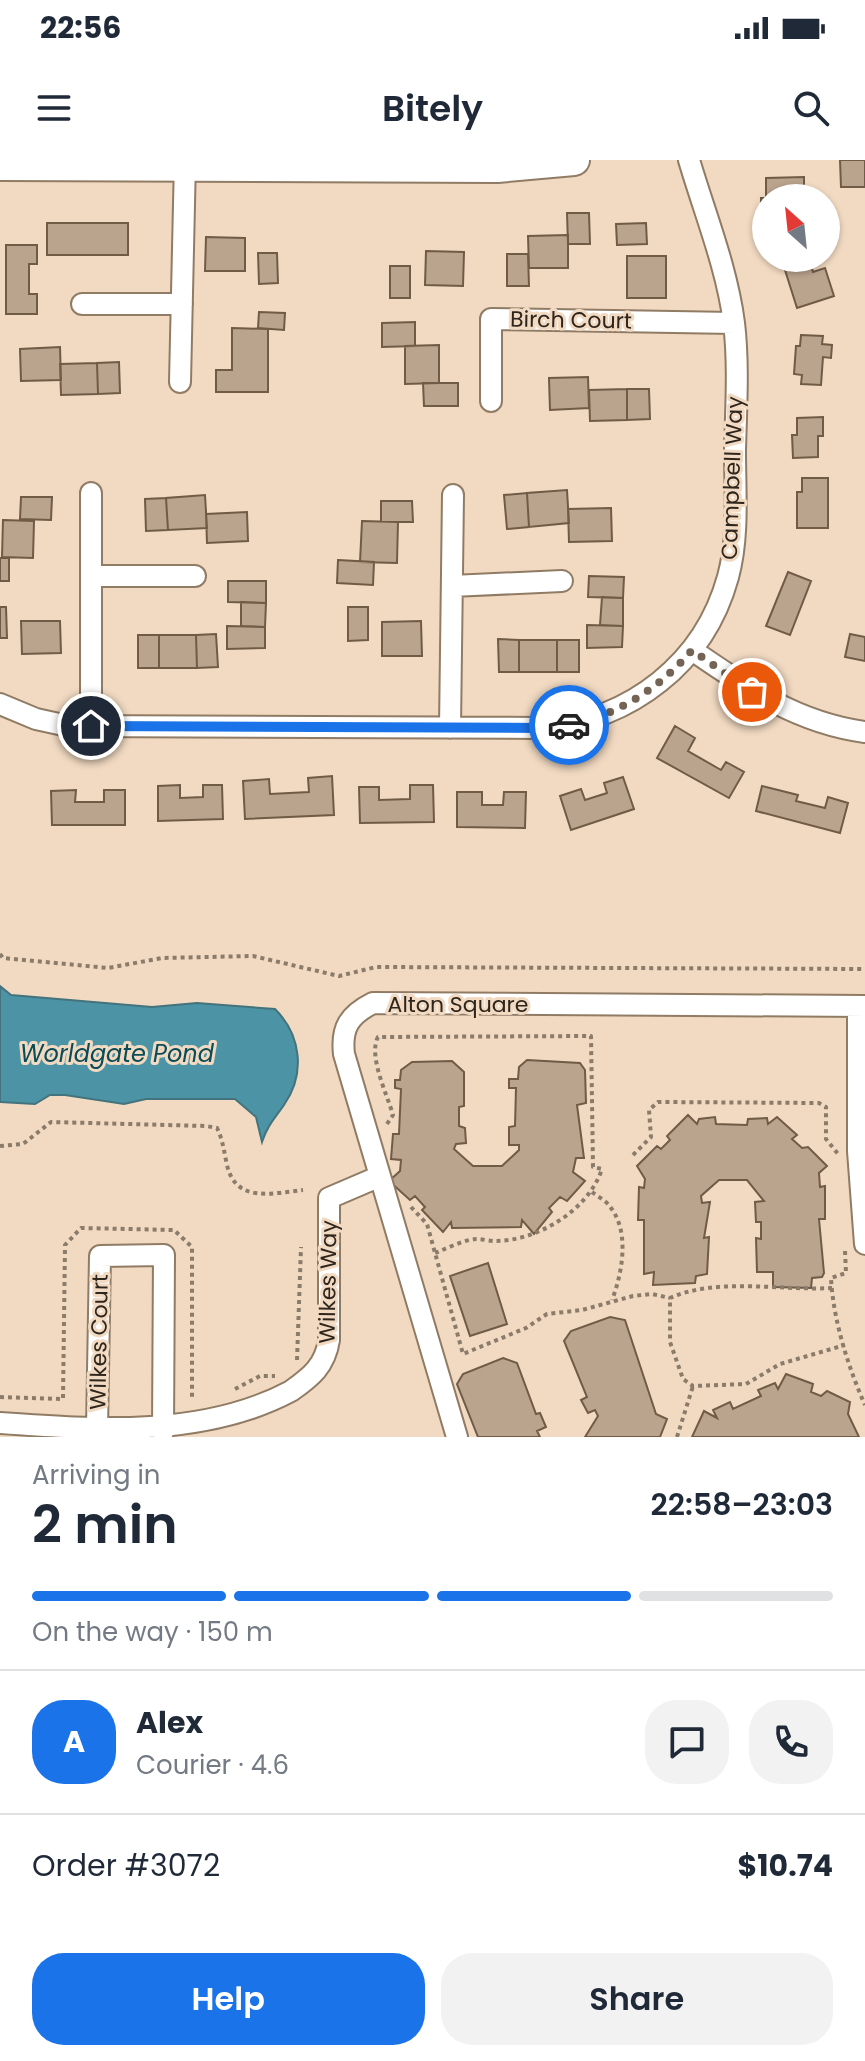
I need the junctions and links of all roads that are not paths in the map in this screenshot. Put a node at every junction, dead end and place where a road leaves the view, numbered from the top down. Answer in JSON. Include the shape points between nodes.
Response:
{"nodes":[{"id":1,"x":574,"y":160,"type":"edge"},
{"id":2,"x":689,"y":160,"type":"edge"},
{"id":3,"x":185,"y":162,"type":"edge"},
{"id":4,"x":0,"y":165,"type":"edge"},
{"id":5,"x":82,"y":304,"type":"dead end"},
{"id":6,"x":182,"y":304,"type":"junction"},
{"id":7,"x":734,"y":323,"type":"junction"},
{"id":8,"x":180,"y":382,"type":"dead end"},
{"id":9,"x":491,"y":401,"type":"dead end"},
{"id":10,"x":91,"y":493,"type":"dead end"},
{"id":11,"x":453,"y":495,"type":"dead end"},
{"id":12,"x":91,"y":576,"type":"junction"},
{"id":13,"x":195,"y":576,"type":"dead end"},
{"id":14,"x":562,"y":581,"type":"dead end"},
{"id":15,"x":452,"y":586,"type":"junction"},
{"id":16,"x":692,"y":650,"type":"junction"},
{"id":17,"x":0,"y":704,"type":"edge"},
{"id":18,"x":91,"y":726,"type":"junction"},
{"id":19,"x":450,"y":728,"type":"junction"},
{"id":20,"x":865,"y":732,"type":"edge"},
{"id":21,"x":861,"y":1006,"type":"edge"},
{"id":22,"x":378,"y":1177,"type":"junction"},
{"id":23,"x":855,"y":1244,"type":"edge"},
{"id":24,"x":0,"y":1423,"type":"edge"},
{"id":25,"x":97,"y":1430,"type":"junction"},
{"id":26,"x":163,"y":1432,"type":"junction"},
{"id":27,"x":457,"y":1437,"type":"edge"}],
"edges":[{"from":1,"to":3,"type":"main road","via":[[497,167]]},
{"from":2,"to":7,"type":"street","name":"Campbell Way"},
{"from":3,"to":4,"type":"main road"},
{"from":3,"to":6,"type":"street"},
{"from":5,"to":6,"type":"street"},
{"from":6,"to":8,"type":"street"},
{"from":7,"to":9,"type":"street","name":"Birch Court","via":[[491,319]]},
{"from":7,"to":16,"type":"street","name":"Campbell Way","via":[[734,540],[718,606]]},
{"from":10,"to":12,"type":"street"},
{"from":11,"to":15,"type":"street"},
{"from":12,"to":13,"type":"street"},
{"from":12,"to":18,"type":"street"},
{"from":14,"to":15,"type":"street"},
{"from":15,"to":19,"type":"street"},
{"from":16,"to":19,"type":"street","name":"Campbell Way","via":[[660,683],[633,701],[581,723]]},
{"from":16,"to":20,"type":"street","via":[[777,706]]},
{"from":17,"to":18,"type":"street","name":"Campbell Way","via":[[36,719]]},
{"from":18,"to":19,"type":"street","name":"Campbell Way"},
{"from":21,"to":22,"type":"street","name":"Alton Square","via":[[373,1003],[355,1012],[342,1033]]},
{"from":21,"to":23,"type":"street"},
{"from":22,"to":26,"type":"street","name":"Wilkes Way","via":[[329,1198],[329,1340],[326,1359],[311,1377],[258,1412],[215,1428]]},
{"from":22,"to":27,"type":"street","name":"Alton Square"},
{"from":24,"to":25,"type":"street","name":"Wilkes Way"},
{"from":25,"to":26,"type":"street","name":"Wilkes Way"},
{"from":25,"to":26,"type":"street","name":"Wilkes Court","via":[[100,1256],[164,1255]]}]}
